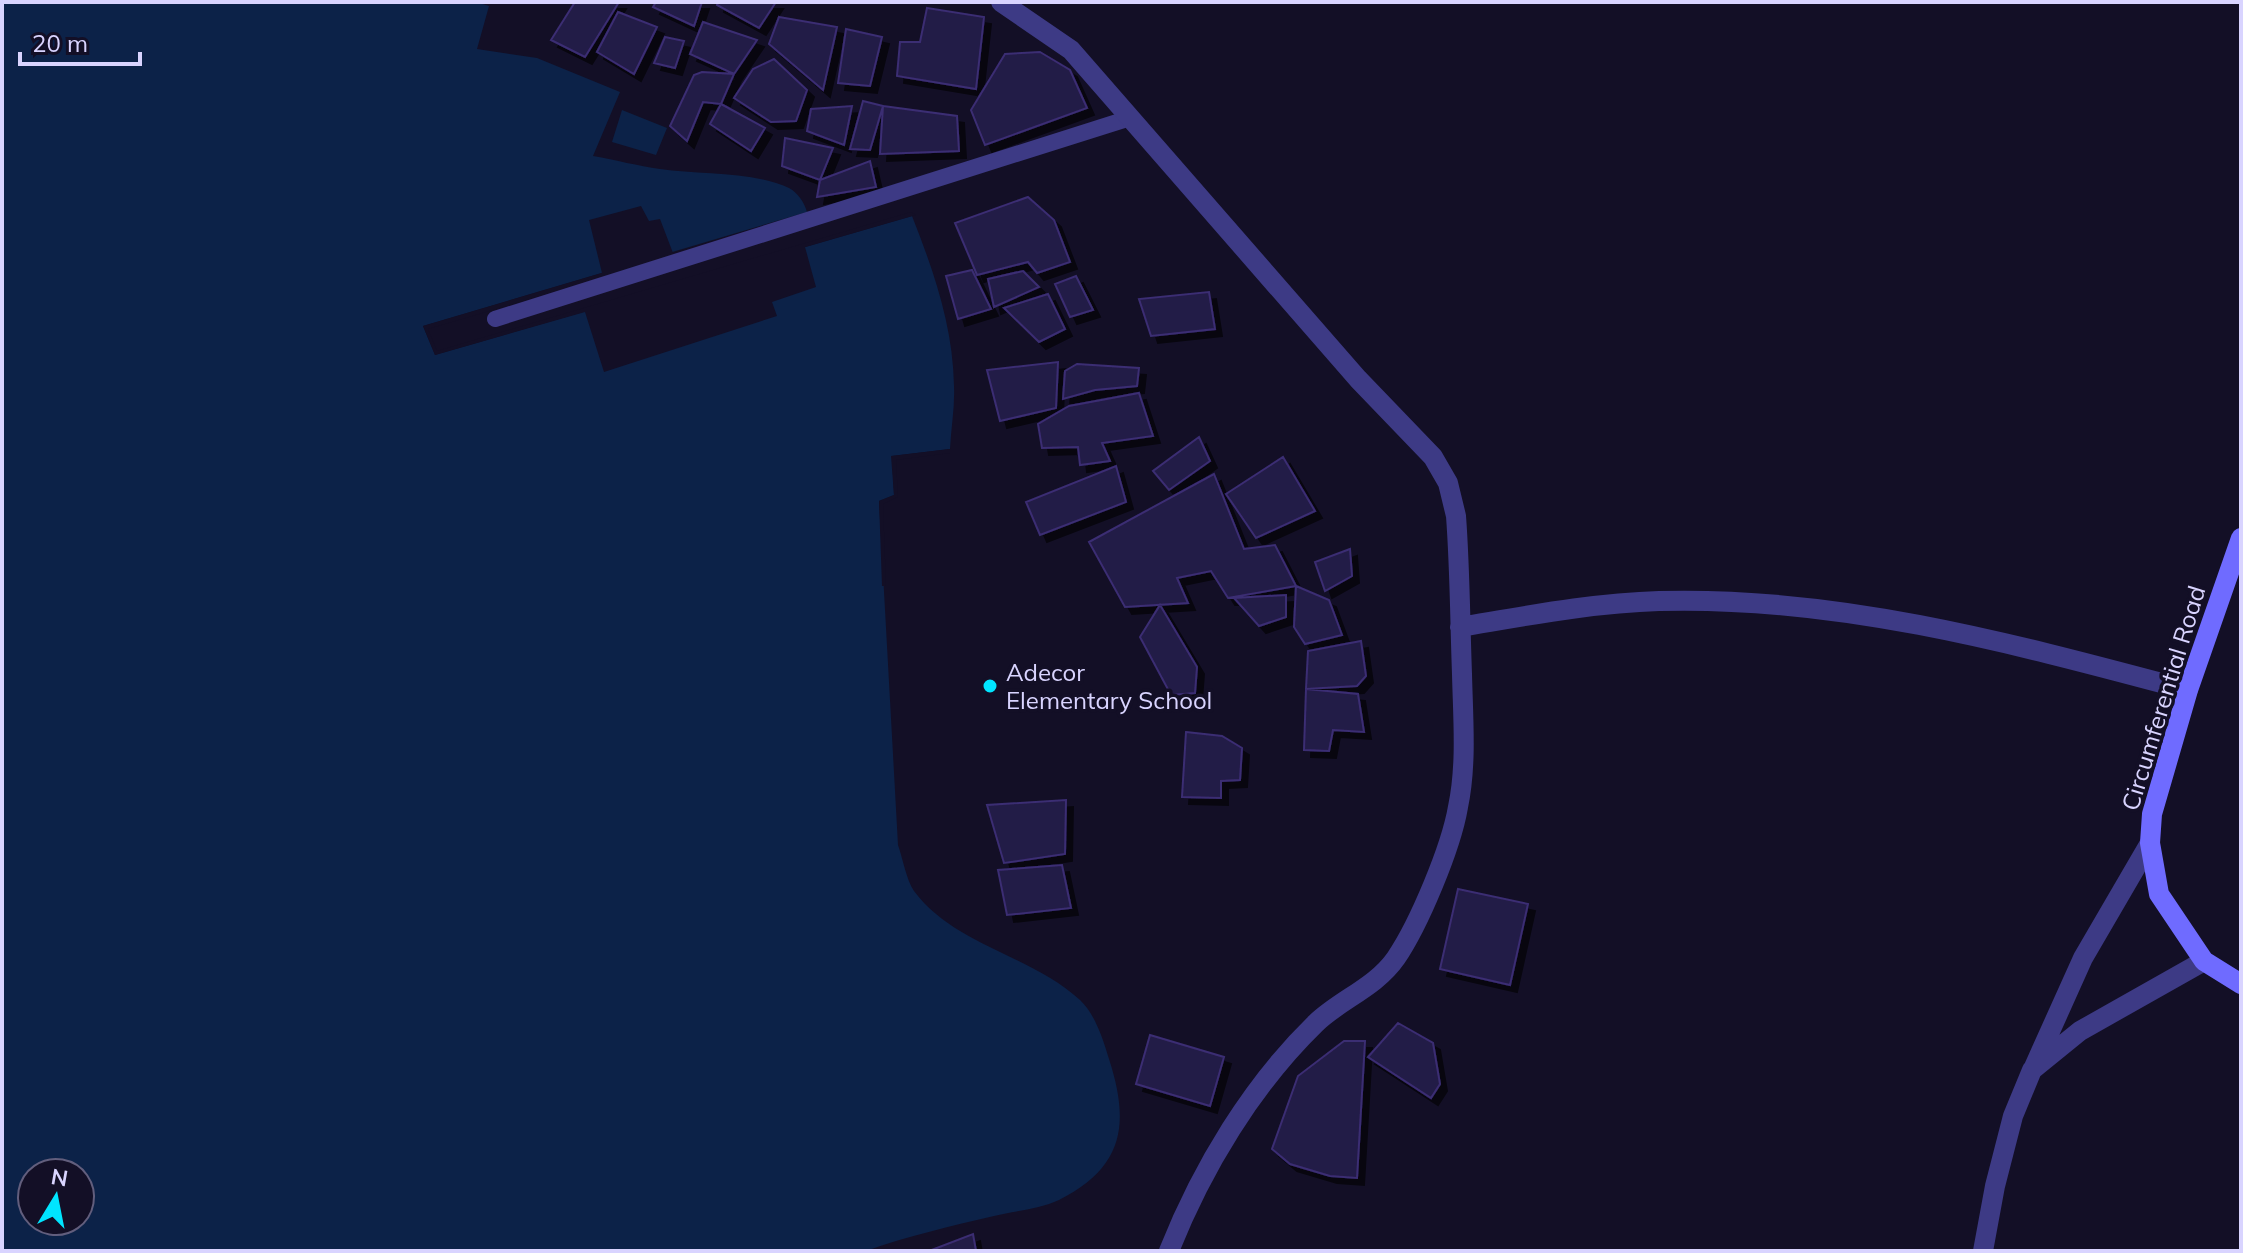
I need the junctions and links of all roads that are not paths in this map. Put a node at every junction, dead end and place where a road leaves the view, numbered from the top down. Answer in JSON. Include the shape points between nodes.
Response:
{"nodes":[{"id":1,"x":1001,"y":2,"type":"edge"},
{"id":2,"x":1130,"y":118,"type":"junction"},
{"id":3,"x":495,"y":319,"type":"dead end"},
{"id":4,"x":2241,"y":538,"type":"edge"},
{"id":5,"x":1460,"y":627,"type":"junction"},
{"id":6,"x":2188,"y":690,"type":"junction"},
{"id":7,"x":2150,"y":843,"type":"junction"},
{"id":8,"x":2204,"y":961,"type":"junction"},
{"id":9,"x":2241,"y":984,"type":"edge"},
{"id":10,"x":2032,"y":1070,"type":"junction"},
{"id":11,"x":1169,"y":1251,"type":"edge"},
{"id":12,"x":1983,"y":1251,"type":"edge"}],
"edges":[{"from":1,"to":2,"type":"street","via":[[1071,50]]},
{"from":2,"to":3,"type":"lane"},
{"from":2,"to":5,"type":"street","via":[[1433,457],[1448,483],[1456,516]]},
{"from":4,"to":6,"type":"main road","name":"Circumferential Road"},
{"from":5,"to":6,"type":"street","via":[[1658,601],[1774,604],[2000,641]]},
{"from":5,"to":11,"type":"street","via":[[1464,736],[1459,807],[1413,927],[1376,982],[1320,1019],[1259,1088],[1204,1174]]},
{"from":6,"to":7,"type":"main road","name":"Circumferential Road","via":[[2152,814]]},
{"from":7,"to":8,"type":"main road","name":"Circumferential Road","via":[[2159,894]]},
{"from":7,"to":10,"type":"street","via":[[2083,958]]},
{"from":8,"to":9,"type":"main road","name":"Circumferential Road"},
{"from":8,"to":10,"type":"street","via":[[2080,1031]]},
{"from":10,"to":12,"type":"street","via":[[2013,1116]]}]}
